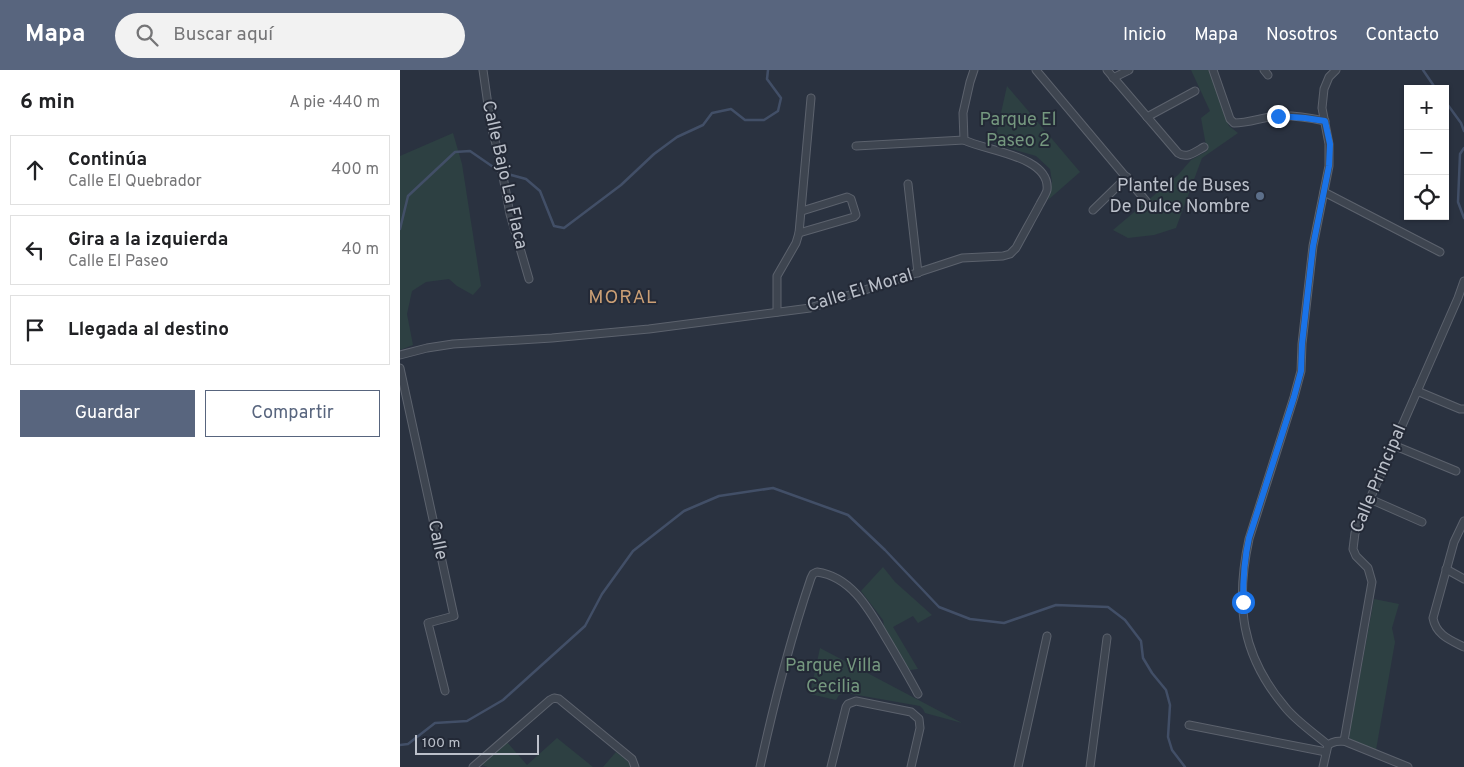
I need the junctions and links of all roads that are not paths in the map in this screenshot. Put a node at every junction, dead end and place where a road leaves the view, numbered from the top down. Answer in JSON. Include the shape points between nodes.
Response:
{"nodes":[{"id":1,"x":483,"y":70,"type":"edge"},
{"id":2,"x":974,"y":70,"type":"edge"},
{"id":3,"x":1036,"y":70,"type":"edge"},
{"id":4,"x":1106,"y":70,"type":"edge"},
{"id":5,"x":1129,"y":70,"type":"edge"},
{"id":6,"x":1213,"y":70,"type":"edge"},
{"id":7,"x":1336,"y":70,"type":"edge"},
{"id":8,"x":1113,"y":78,"type":"junction"},
{"id":9,"x":1195,"y":91,"type":"dead end"},
{"id":10,"x":811,"y":98,"type":"dead end"},
{"id":11,"x":1147,"y":116,"type":"junction"},
{"id":12,"x":1325,"y":121,"type":"junction"},
{"id":13,"x":964,"y":140,"type":"junction"},
{"id":14,"x":856,"y":146,"type":"dead end"},
{"id":15,"x":1204,"y":147,"type":"dead end"},
{"id":16,"x":1127,"y":177,"type":"junction"},
{"id":17,"x":908,"y":184,"type":"dead end"},
{"id":18,"x":1324,"y":192,"type":"junction"},
{"id":19,"x":1146,"y":200,"type":"dead end"},
{"id":20,"x":1092,"y":210,"type":"dead end"},
{"id":21,"x":802,"y":211,"type":"junction"},
{"id":22,"x":799,"y":233,"type":"junction"},
{"id":23,"x":1440,"y":252,"type":"dead end"},
{"id":24,"x":918,"y":273,"type":"junction"},
{"id":25,"x":529,"y":279,"type":"dead end"},
{"id":26,"x":1464,"y":281,"type":"edge"},
{"id":27,"x":1458,"y":298,"type":"junction"},
{"id":28,"x":1464,"y":304,"type":"edge"},
{"id":29,"x":777,"y":312,"type":"junction"},
{"id":30,"x":400,"y":355,"type":"edge"},
{"id":31,"x":400,"y":368,"type":"edge"},
{"id":32,"x":1417,"y":391,"type":"junction"},
{"id":33,"x":1464,"y":409,"type":"edge"},
{"id":34,"x":1393,"y":445,"type":"junction"},
{"id":35,"x":1456,"y":472,"type":"dead end"},
{"id":36,"x":1370,"y":499,"type":"junction"},
{"id":37,"x":1464,"y":521,"type":"edge"},
{"id":38,"x":1422,"y":522,"type":"dead end"},
{"id":39,"x":1446,"y":569,"type":"junction"},
{"id":40,"x":1464,"y":579,"type":"edge"},
{"id":41,"x":1047,"y":636,"type":"dead end"},
{"id":42,"x":1107,"y":638,"type":"dead end"},
{"id":43,"x":1464,"y":647,"type":"edge"},
{"id":44,"x":445,"y":692,"type":"dead end"},
{"id":45,"x":918,"y":694,"type":"dead end"},
{"id":46,"x":1189,"y":725,"type":"dead end"},
{"id":47,"x":1344,"y":741,"type":"junction"},
{"id":48,"x":1327,"y":749,"type":"junction"},
{"id":49,"x":473,"y":767,"type":"edge"},
{"id":50,"x":635,"y":767,"type":"edge"},
{"id":51,"x":760,"y":767,"type":"edge"},
{"id":52,"x":831,"y":767,"type":"edge"},
{"id":53,"x":911,"y":767,"type":"edge"},
{"id":54,"x":1018,"y":767,"type":"edge"},
{"id":55,"x":1090,"y":767,"type":"edge"},
{"id":56,"x":1323,"y":767,"type":"edge"},
{"id":57,"x":1408,"y":767,"type":"edge"}],
"edges":[{"from":1,"to":25,"type":"street","name":"Calle Bajo La Flaca","via":[[490,126]]},
{"from":2,"to":13,"type":"street","via":[[962,113]]},
{"from":3,"to":16,"type":"street"},
{"from":4,"to":8,"type":"street"},
{"from":5,"to":8,"type":"street"},
{"from":6,"to":12,"type":"street","via":[[1234,123],[1278,116]]},
{"from":7,"to":12,"type":"street","via":[[1324,89],[1322,108]]},
{"from":8,"to":11,"type":"street"},
{"from":9,"to":11,"type":"street"},
{"from":10,"to":21,"type":"street"},
{"from":11,"to":15,"type":"street","via":[[1182,156]]},
{"from":12,"to":18,"type":"street","via":[[1330,144]]},
{"from":13,"to":14,"type":"street"},
{"from":13,"to":24,"type":"street","name":"Calle El Moral","via":[[1025,159],[1044,176],[1047,190],[1010,254],[962,258]]},
{"from":16,"to":19,"type":"street"},
{"from":16,"to":20,"type":"street"},
{"from":17,"to":24,"type":"street"},
{"from":18,"to":23,"type":"street"},
{"from":18,"to":48,"type":"street","via":[[1313,246],[1301,371],[1249,538],[1242,579],[1244,620],[1257,666],[1286,709]]},
{"from":21,"to":22,"type":"street"},
{"from":21,"to":22,"type":"street","via":[[847,197],[851,199],[856,215]]},
{"from":22,"to":29,"type":"street","via":[[777,276]]},
{"from":24,"to":29,"type":"street","name":"Calle El Moral","via":[[810,308]]},
{"from":26,"to":27,"type":"street","name":"Calle Principal"},
{"from":27,"to":28,"type":"street"},
{"from":27,"to":32,"type":"street","name":"Calle Principal"},
{"from":29,"to":30,"type":"street","name":"Calle El Moral","via":[[649,329],[453,344]]},
{"from":31,"to":44,"type":"street","name":"Calle","via":[[454,616],[428,623]]},
{"from":32,"to":33,"type":"street"},
{"from":32,"to":34,"type":"street","name":"Calle Principal"},
{"from":34,"to":35,"type":"street"},
{"from":34,"to":36,"type":"street","name":"Calle Principal"},
{"from":36,"to":38,"type":"street"},
{"from":36,"to":47,"type":"street","name":"Calle Principal","via":[[1352,543],[1356,556],[1368,568],[1372,582]]},
{"from":37,"to":39,"type":"street"},
{"from":39,"to":40,"type":"street"},
{"from":39,"to":43,"type":"street","via":[[1434,612],[1434,624],[1442,635]]},
{"from":41,"to":54,"type":"street"},
{"from":42,"to":55,"type":"street"},
{"from":45,"to":51,"type":"street","via":[[864,603],[842,581],[817,572],[813,574],[795,628]]},
{"from":46,"to":48,"type":"street"},
{"from":47,"to":48,"type":"street","via":[[1333,742]]},
{"from":47,"to":57,"type":"street"},
{"from":48,"to":56,"type":"street"},
{"from":49,"to":50,"type":"street","via":[[554,698],[632,760]]},
{"from":52,"to":53,"type":"street","via":[[846,708],[856,701],[911,712],[919,718],[920,728]]}]}
